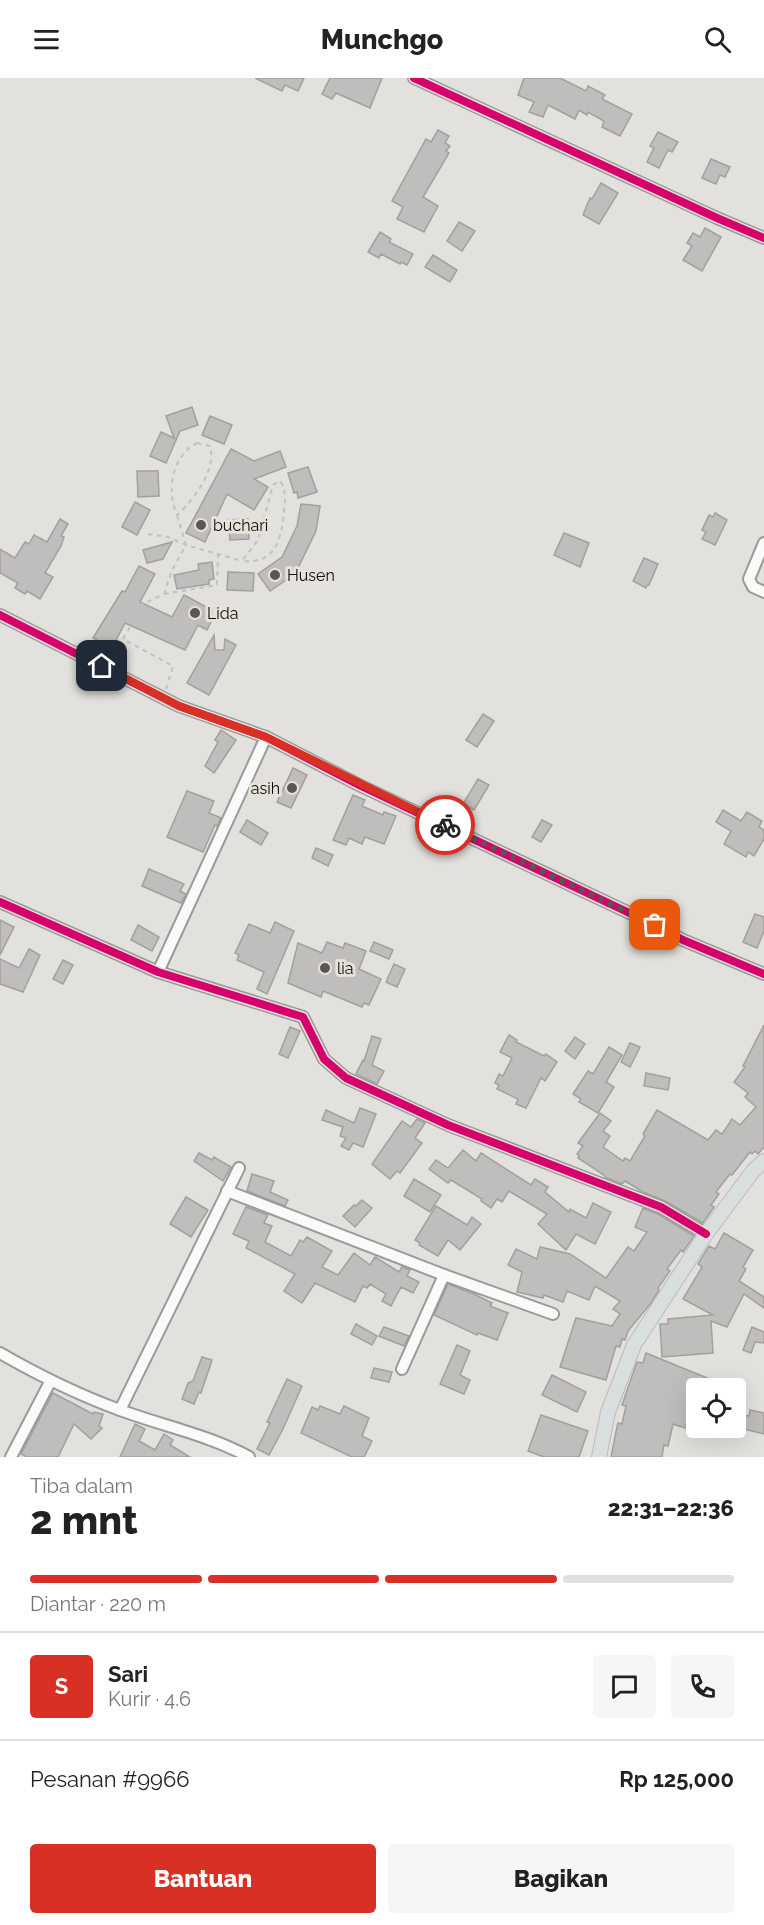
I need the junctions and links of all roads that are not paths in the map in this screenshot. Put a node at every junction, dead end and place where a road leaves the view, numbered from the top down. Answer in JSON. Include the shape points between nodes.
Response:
{"nodes":[{"id":1,"x":414,"y":78,"type":"edge"},
{"id":2,"x":764,"y":238,"type":"edge"},
{"id":3,"x":764,"y":543,"type":"edge"},
{"id":4,"x":764,"y":592,"type":"edge"},
{"id":5,"x":0,"y":615,"type":"edge"},
{"id":6,"x":266,"y":737,"type":"junction"},
{"id":7,"x":0,"y":902,"type":"edge"},
{"id":8,"x":158,"y":972,"type":"junction"},
{"id":9,"x":764,"y":974,"type":"edge"},
{"id":10,"x":764,"y":1161,"type":"edge"},
{"id":11,"x":239,"y":1168,"type":"dead end"},
{"id":12,"x":227,"y":1191,"type":"junction"},
{"id":13,"x":706,"y":1234,"type":"junction"},
{"id":14,"x":444,"y":1275,"type":"junction"},
{"id":15,"x":553,"y":1314,"type":"dead end"},
{"id":16,"x":0,"y":1353,"type":"edge"},
{"id":17,"x":402,"y":1369,"type":"dead end"},
{"id":18,"x":50,"y":1382,"type":"junction"},
{"id":19,"x":120,"y":1410,"type":"junction"},
{"id":20,"x":244,"y":1456,"type":"edge"},
{"id":21,"x":11,"y":1457,"type":"edge"},
{"id":22,"x":599,"y":1457,"type":"edge"}],
"edges":[{"from":1,"to":2,"type":"street"},
{"from":3,"to":4,"type":"street","via":[[749,579],[753,588]]},
{"from":5,"to":6,"type":"street","via":[[179,706]]},
{"from":6,"to":8,"type":"street"},
{"from":6,"to":9,"type":"street","via":[[683,940]]},
{"from":7,"to":8,"type":"street"},
{"from":8,"to":13,"type":"street","via":[[303,1017],[324,1059],[346,1078],[448,1125],[661,1208]]},
{"from":10,"to":13,"type":"main road"},
{"from":11,"to":12,"type":"street"},
{"from":12,"to":14,"type":"street"},
{"from":12,"to":19,"type":"street"},
{"from":13,"to":22,"type":"main road","via":[[634,1345],[608,1412]]},
{"from":14,"to":15,"type":"street"},
{"from":14,"to":17,"type":"street"},
{"from":16,"to":18,"type":"street"},
{"from":18,"to":19,"type":"street"},
{"from":18,"to":21,"type":"street"},
{"from":19,"to":20,"type":"street","via":[[220,1443]]}]}
